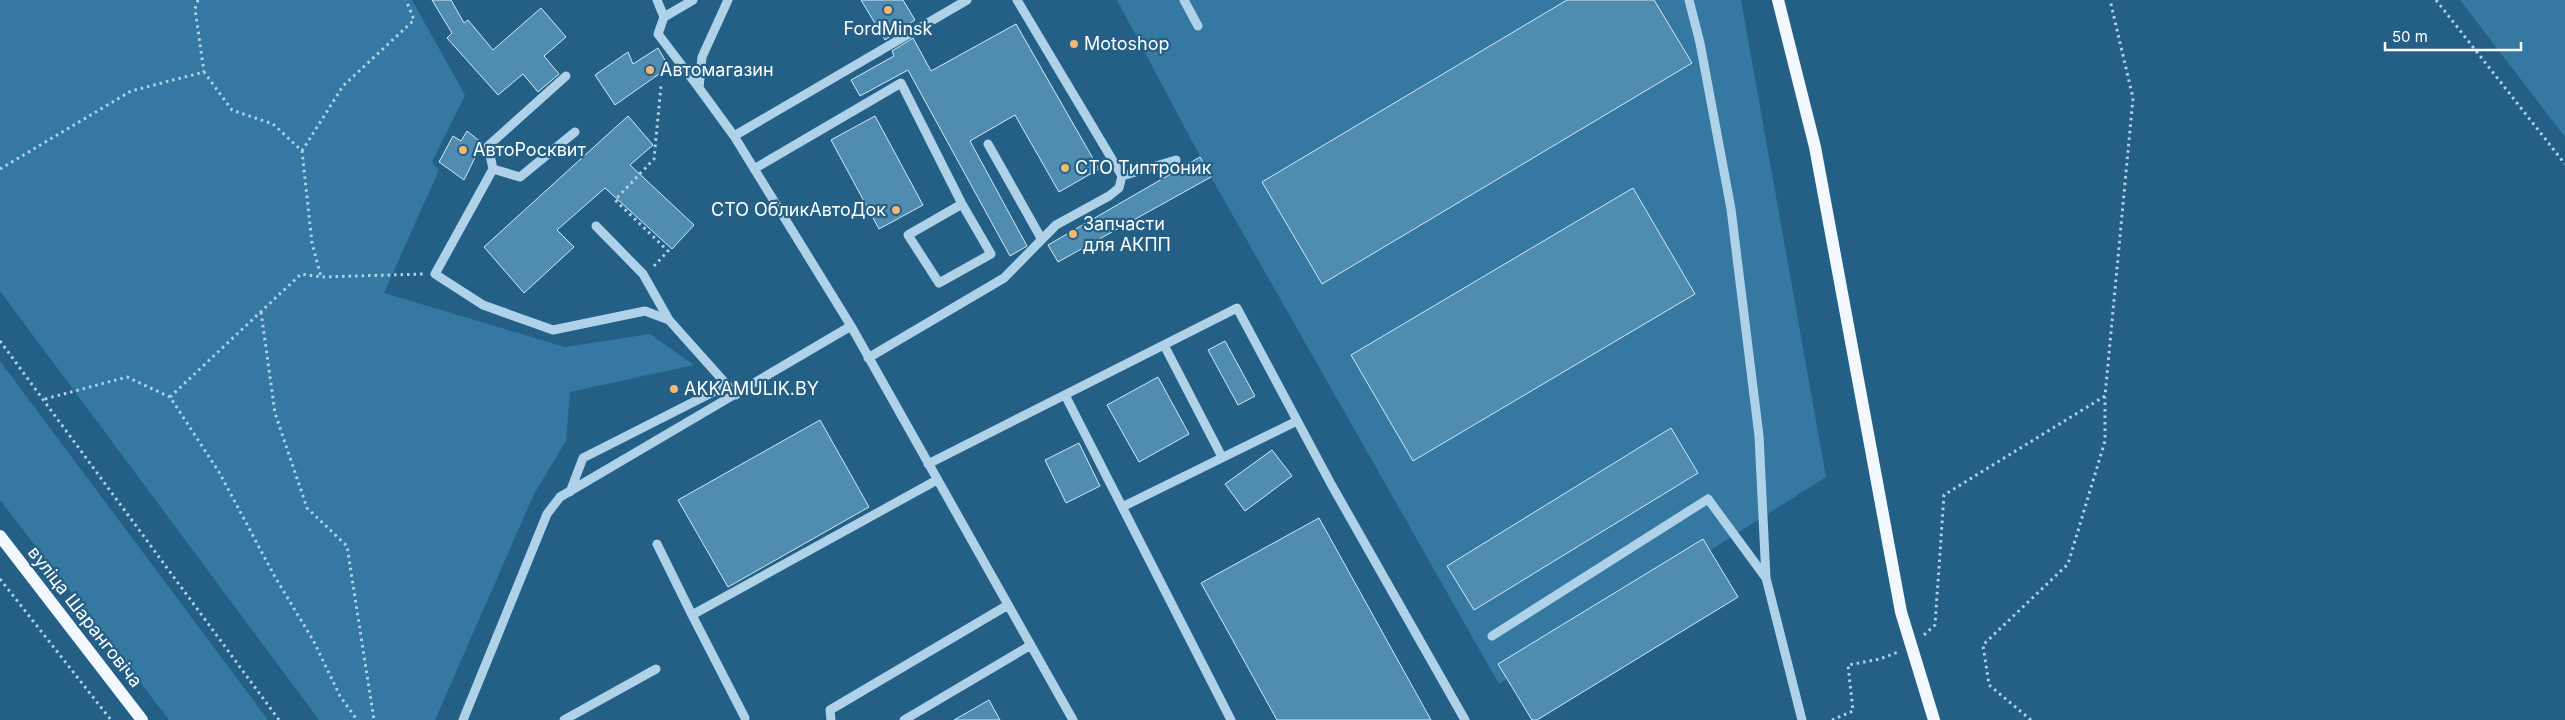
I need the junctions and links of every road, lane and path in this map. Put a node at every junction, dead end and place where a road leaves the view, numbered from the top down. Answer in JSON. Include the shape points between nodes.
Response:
{"nodes":[{"id":1,"x":198,"y":0,"type":"edge"},
{"id":2,"x":406,"y":0,"type":"edge"},
{"id":3,"x":657,"y":0,"type":"edge"},
{"id":4,"x":693,"y":0,"type":"edge"},
{"id":5,"x":728,"y":0,"type":"edge"},
{"id":6,"x":967,"y":0,"type":"edge"},
{"id":7,"x":1017,"y":0,"type":"edge"},
{"id":8,"x":1184,"y":0,"type":"edge"},
{"id":9,"x":1689,"y":0,"type":"edge"},
{"id":10,"x":1778,"y":0,"type":"edge"},
{"id":11,"x":2110,"y":0,"type":"edge"},
{"id":12,"x":2436,"y":0,"type":"edge"},
{"id":13,"x":664,"y":17,"type":"junction"},
{"id":14,"x":1198,"y":26,"type":"dead end"},
{"id":15,"x":204,"y":72,"type":"junction"},
{"id":16,"x":566,"y":76,"type":"dead end"},
{"id":17,"x":661,"y":86,"type":"dead end"},
{"id":18,"x":699,"y":88,"type":"junction"},
{"id":19,"x":575,"y":132,"type":"dead end"},
{"id":20,"x":734,"y":136,"type":"junction"},
{"id":21,"x":988,"y":144,"type":"dead end"},
{"id":22,"x":302,"y":151,"type":"junction"},
{"id":23,"x":1176,"y":160,"type":"dead end"},
{"id":24,"x":2565,"y":164,"type":"edge"},
{"id":25,"x":0,"y":169,"type":"edge"},
{"id":26,"x":493,"y":169,"type":"junction"},
{"id":27,"x":754,"y":169,"type":"junction"},
{"id":28,"x":1122,"y":176,"type":"junction"},
{"id":29,"x":962,"y":204,"type":"junction"},
{"id":30,"x":596,"y":226,"type":"dead end"},
{"id":31,"x":1041,"y":238,"type":"junction"},
{"id":32,"x":435,"y":274,"type":"junction"},
{"id":33,"x":644,"y":276,"type":"junction"},
{"id":34,"x":322,"y":277,"type":"junction"},
{"id":35,"x":261,"y":312,"type":"junction"},
{"id":36,"x":668,"y":320,"type":"junction"},
{"id":37,"x":851,"y":326,"type":"junction"},
{"id":38,"x":0,"y":341,"type":"edge"},
{"id":39,"x":1164,"y":345,"type":"junction"},
{"id":40,"x":868,"y":358,"type":"junction"},
{"id":41,"x":726,"y":385,"type":"junction"},
{"id":42,"x":736,"y":395,"type":"junction"},
{"id":43,"x":1065,"y":395,"type":"junction"},
{"id":44,"x":2105,"y":396,"type":"junction"},
{"id":45,"x":170,"y":397,"type":"junction"},
{"id":46,"x":44,"y":399,"type":"junction"},
{"id":47,"x":1297,"y":420,"type":"junction"},
{"id":48,"x":1222,"y":458,"type":"junction"},
{"id":49,"x":928,"y":464,"type":"junction"},
{"id":50,"x":937,"y":480,"type":"junction"},
{"id":51,"x":570,"y":492,"type":"junction"},
{"id":52,"x":1122,"y":507,"type":"junction"},
{"id":53,"x":0,"y":536,"type":"edge"},
{"id":54,"x":657,"y":544,"type":"dead end"},
{"id":55,"x":1766,"y":578,"type":"junction"},
{"id":56,"x":0,"y":579,"type":"edge"},
{"id":57,"x":1008,"y":605,"type":"junction"},
{"id":58,"x":692,"y":615,"type":"junction"},
{"id":59,"x":1492,"y":636,"type":"dead end"},
{"id":60,"x":1922,"y":637,"type":"dead end"},
{"id":61,"x":1031,"y":645,"type":"junction"},
{"id":62,"x":1901,"y":652,"type":"dead end"},
{"id":63,"x":656,"y":669,"type":"dead end"},
{"id":64,"x":745,"y":718,"type":"dead end"},
{"id":65,"x":111,"y":720,"type":"edge"},
{"id":66,"x":142,"y":720,"type":"edge"},
{"id":67,"x":279,"y":720,"type":"edge"},
{"id":68,"x":357,"y":720,"type":"edge"},
{"id":69,"x":374,"y":720,"type":"edge"},
{"id":70,"x":463,"y":720,"type":"edge"},
{"id":71,"x":564,"y":720,"type":"edge"},
{"id":72,"x":831,"y":720,"type":"edge"},
{"id":73,"x":904,"y":720,"type":"edge"},
{"id":74,"x":1073,"y":720,"type":"edge"},
{"id":75,"x":1231,"y":720,"type":"edge"},
{"id":76,"x":1466,"y":720,"type":"edge"},
{"id":77,"x":1802,"y":720,"type":"edge"},
{"id":78,"x":1832,"y":720,"type":"edge"},
{"id":79,"x":1934,"y":720,"type":"edge"},
{"id":80,"x":2031,"y":720,"type":"edge"}],
"edges":[{"from":1,"to":15,"type":"path","via":[[195,9]]},
{"from":2,"to":22,"type":"path","via":[[414,20],[343,86]]},
{"from":3,"to":13,"type":"lane"},
{"from":4,"to":13,"type":"lane"},
{"from":5,"to":18,"type":"lane","via":[[702,57]]},
{"from":6,"to":20,"type":"lane"},
{"from":7,"to":28,"type":"lane"},
{"from":8,"to":14,"type":"lane"},
{"from":9,"to":55,"type":"lane","via":[[1700,43],[1730,209],[1759,436]]},
{"from":10,"to":79,"type":"main road","via":[[1815,147],[1901,612]]},
{"from":11,"to":44,"type":"path","via":[[2132,98]]},
{"from":12,"to":24,"type":"path"},
{"from":13,"to":18,"type":"lane","via":[[658,34]]},
{"from":15,"to":22,"type":"path","via":[[232,110],[274,124]]},
{"from":15,"to":25,"type":"path","via":[[131,91]]},
{"from":16,"to":26,"type":"lane","via":[[488,146]]},
{"from":17,"to":33,"type":"path","via":[[654,159],[615,200],[668,251]]},
{"from":18,"to":20,"type":"lane"},
{"from":19,"to":26,"type":"lane","via":[[520,177]]},
{"from":20,"to":27,"type":"lane"},
{"from":21,"to":31,"type":"lane"},
{"from":22,"to":34,"type":"path","via":[[312,243]]},
{"from":23,"to":28,"type":"lane"},
{"from":26,"to":32,"type":"lane"},
{"from":27,"to":29,"type":"lane","via":[[901,83]]},
{"from":27,"to":37,"type":"lane"},
{"from":28,"to":31,"type":"lane","via":[[1119,188],[1109,196]]},
{"from":29,"to":29,"type":"lane","via":[[908,235],[939,283],[991,254]]},
{"from":30,"to":33,"type":"lane"},
{"from":31,"to":40,"type":"lane","via":[[1004,278]]},
{"from":32,"to":34,"type":"path"},
{"from":32,"to":36,"type":"lane","via":[[483,304],[553,330],[645,311]]},
{"from":33,"to":36,"type":"lane"},
{"from":34,"to":35,"type":"path","via":[[301,274]]},
{"from":35,"to":45,"type":"path"},
{"from":35,"to":69,"type":"path","via":[[275,413],[307,508],[347,546]]},
{"from":36,"to":41,"type":"lane"},
{"from":37,"to":40,"type":"lane"},
{"from":37,"to":42,"type":"lane"},
{"from":38,"to":46,"type":"path"},
{"from":39,"to":43,"type":"lane"},
{"from":39,"to":47,"type":"lane","via":[[1237,308]]},
{"from":39,"to":48,"type":"lane"},
{"from":40,"to":49,"type":"lane"},
{"from":41,"to":42,"type":"lane"},
{"from":41,"to":51,"type":"lane","via":[[584,458]]},
{"from":42,"to":51,"type":"lane"},
{"from":43,"to":49,"type":"lane"},
{"from":43,"to":52,"type":"lane"},
{"from":44,"to":60,"type":"path","via":[[1944,495],[1935,625]]},
{"from":44,"to":80,"type":"path","via":[[2105,441],[2068,564],[1984,644],[1989,685]]},
{"from":45,"to":46,"type":"path","via":[[127,377]]},
{"from":45,"to":68,"type":"path","via":[[219,472],[274,577],[314,640],[340,696]]},
{"from":46,"to":67,"type":"path"},
{"from":47,"to":48,"type":"lane"},
{"from":47,"to":76,"type":"lane"},
{"from":48,"to":52,"type":"lane"},
{"from":49,"to":50,"type":"lane"},
{"from":50,"to":57,"type":"lane"},
{"from":50,"to":58,"type":"lane"},
{"from":51,"to":70,"type":"lane","via":[[560,497],[547,514]]},
{"from":52,"to":75,"type":"lane"},
{"from":53,"to":66,"type":"main road","name":"вуліца Шаранговіча"},
{"from":54,"to":58,"type":"lane"},
{"from":55,"to":59,"type":"lane","via":[[1708,499]]},
{"from":55,"to":77,"type":"lane"},
{"from":56,"to":65,"type":"path"},
{"from":57,"to":61,"type":"lane"},
{"from":57,"to":72,"type":"lane","via":[[830,710]]},
{"from":58,"to":64,"type":"lane"},
{"from":61,"to":73,"type":"lane"},
{"from":61,"to":74,"type":"lane"},
{"from":62,"to":78,"type":"path","via":[[1848,665],[1854,711]]},
{"from":63,"to":71,"type":"lane"}]}
